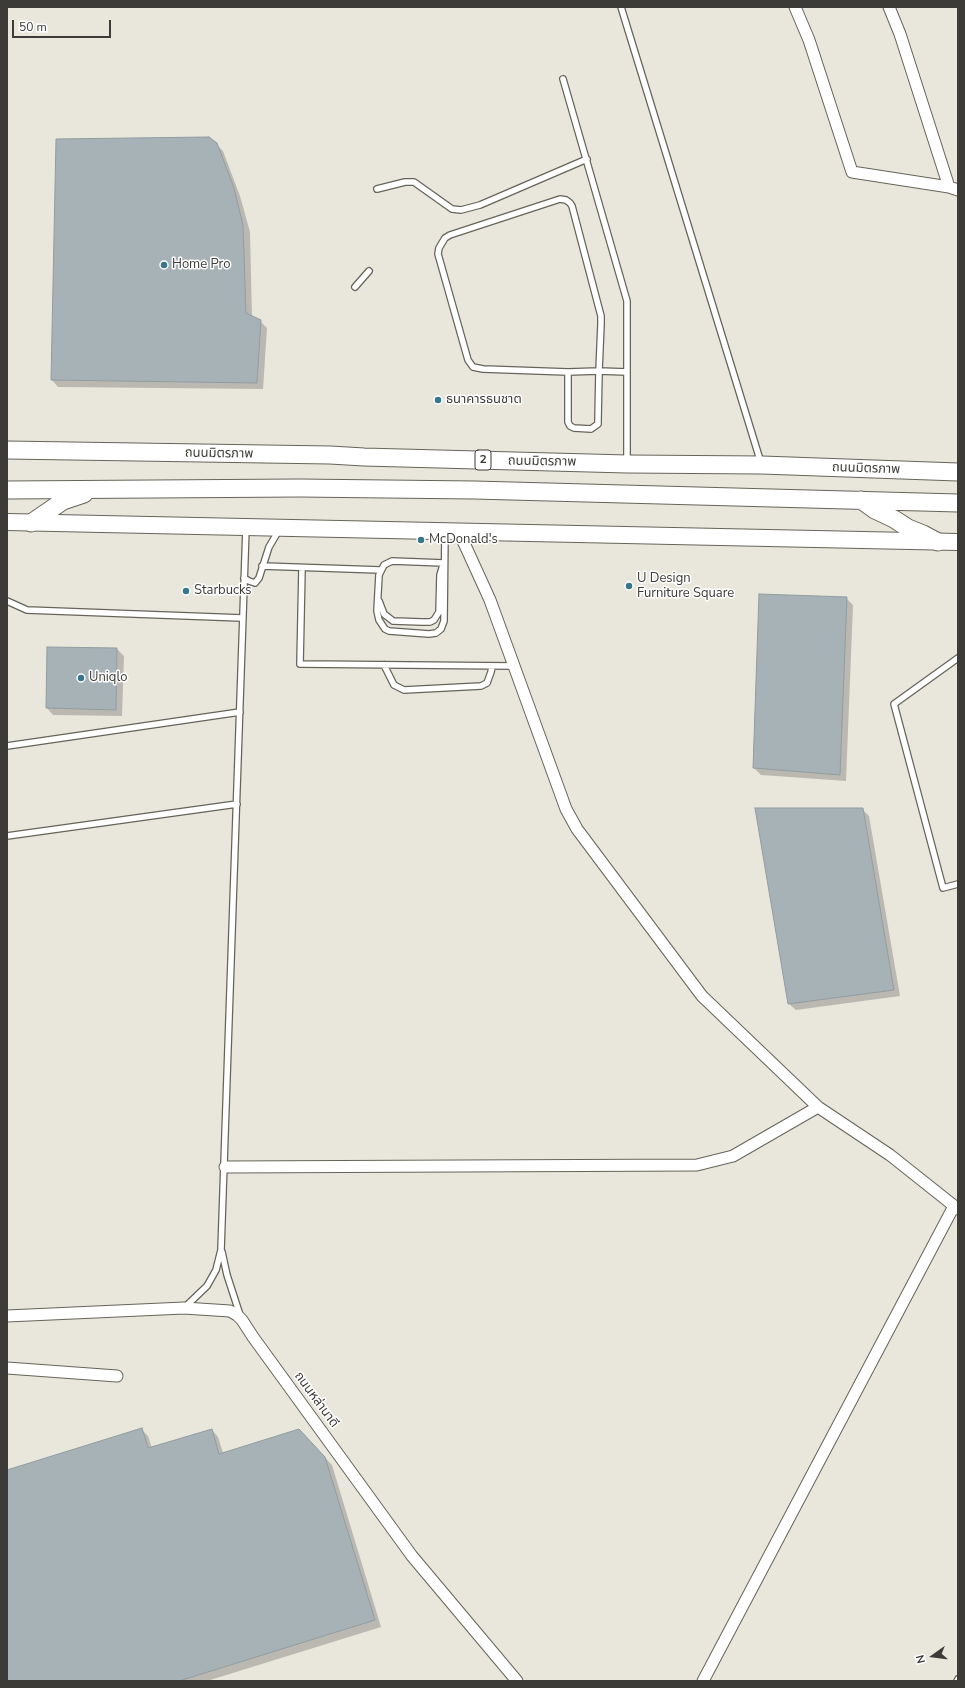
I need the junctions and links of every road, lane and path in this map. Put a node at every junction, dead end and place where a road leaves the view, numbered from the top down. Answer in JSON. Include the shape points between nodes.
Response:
{"nodes":[{"id":1,"x":621,"y":7,"type":"edge"},
{"id":2,"x":795,"y":7,"type":"edge"},
{"id":3,"x":889,"y":7,"type":"edge"},
{"id":4,"x":563,"y":79,"type":"dead end"},
{"id":5,"x":587,"y":159,"type":"junction"},
{"id":6,"x":954,"y":188,"type":"edge"},
{"id":7,"x":377,"y":190,"type":"dead end"},
{"id":8,"x":369,"y":271,"type":"dead end"},
{"id":9,"x":355,"y":287,"type":"dead end"},
{"id":10,"x":600,"y":371,"type":"junction"},
{"id":11,"x":568,"y":372,"type":"junction"},
{"id":12,"x":627,"y":372,"type":"junction"},
{"id":13,"x":7,"y":450,"type":"edge"},
{"id":14,"x":627,"y":464,"type":"junction"},
{"id":15,"x":762,"y":465,"type":"junction"},
{"id":16,"x":958,"y":472,"type":"edge"},
{"id":17,"x":104,"y":489,"type":"junction"},
{"id":18,"x":7,"y":490,"type":"edge"},
{"id":19,"x":861,"y":500,"type":"junction"},
{"id":20,"x":958,"y":503,"type":"edge"},
{"id":21,"x":7,"y":522,"type":"edge"},
{"id":22,"x":31,"y":523,"type":"junction"},
{"id":23,"x":246,"y":528,"type":"junction"},
{"id":24,"x":280,"y":528,"type":"junction"},
{"id":25,"x":452,"y":532,"type":"junction"},
{"id":26,"x":938,"y":542,"type":"junction"},
{"id":27,"x":957,"y":544,"type":"edge"},
{"id":28,"x":444,"y":563,"type":"junction"},
{"id":29,"x":262,"y":566,"type":"junction"},
{"id":30,"x":302,"y":568,"type":"junction"},
{"id":31,"x":380,"y":570,"type":"junction"},
{"id":32,"x":244,"y":578,"type":"junction"},
{"id":33,"x":378,"y":597,"type":"junction"},
{"id":34,"x":7,"y":601,"type":"edge"},
{"id":35,"x":242,"y":618,"type":"junction"},
{"id":36,"x":958,"y":658,"type":"edge"},
{"id":37,"x":384,"y":665,"type":"junction"},
{"id":38,"x":492,"y":666,"type":"junction"},
{"id":39,"x":514,"y":666,"type":"junction"},
{"id":40,"x":240,"y":712,"type":"junction"},
{"id":41,"x":7,"y":746,"type":"edge"},
{"id":42,"x":237,"y":804,"type":"junction"},
{"id":43,"x":7,"y":836,"type":"edge"},
{"id":44,"x":958,"y":884,"type":"edge"},
{"id":45,"x":818,"y":1107,"type":"junction"},
{"id":46,"x":225,"y":1167,"type":"junction"},
{"id":47,"x":956,"y":1207,"type":"edge"},
{"id":48,"x":222,"y":1250,"type":"junction"},
{"id":49,"x":184,"y":1308,"type":"junction"},
{"id":50,"x":7,"y":1316,"type":"edge"},
{"id":51,"x":242,"y":1320,"type":"junction"},
{"id":52,"x":7,"y":1368,"type":"edge"},
{"id":53,"x":117,"y":1376,"type":"dead end"},
{"id":54,"x":517,"y":1681,"type":"edge"},
{"id":55,"x":704,"y":1681,"type":"edge"}],
"edges":[{"from":1,"to":15,"type":"lane"},
{"from":2,"to":6,"type":"street","via":[[809,40],[852,172]]},
{"from":3,"to":6,"type":"street"},
{"from":4,"to":5,"type":"lane"},
{"from":5,"to":7,"type":"lane","via":[[480,205],[461,210],[452,208],[414,182]]},
{"from":5,"to":12,"type":"lane","via":[[627,301]]},
{"from":8,"to":9,"type":"lane"},
{"from":10,"to":11,"type":"lane"},
{"from":10,"to":11,"type":"lane","via":[[598,424],[591,429],[574,428],[568,422]]},
{"from":10,"to":11,"type":"lane","via":[[601,316],[570,203],[560,200],[445,238],[438,254],[470,364],[483,369]]},
{"from":10,"to":12,"type":"lane"},
{"from":12,"to":14,"type":"lane"},
{"from":13,"to":14,"type":"main road","name":"ถนนมิตรภาพ","number":"2","via":[[330,455]]},
{"from":14,"to":15,"type":"main road","name":"ถนนมิตรภาพ","number":"2"},
{"from":15,"to":16,"type":"main road","name":"ถนนมิตรภาพ","number":"2"},
{"from":17,"to":18,"type":"main road"},
{"from":17,"to":19,"type":"main road","via":[[474,490]]},
{"from":17,"to":22,"type":"main road","via":[[63,501]]},
{"from":19,"to":20,"type":"main road"},
{"from":19,"to":26,"type":"main road","via":[[908,528]]},
{"from":21,"to":22,"type":"main road"},
{"from":22,"to":23,"type":"main road"},
{"from":23,"to":24,"type":"main road"},
{"from":23,"to":32,"type":"lane"},
{"from":24,"to":25,"type":"main road"},
{"from":24,"to":29,"type":"lane"},
{"from":25,"to":26,"type":"main road"},
{"from":25,"to":28,"type":"lane"},
{"from":25,"to":39,"type":"street","via":[[490,600]]},
{"from":26,"to":27,"type":"main road"},
{"from":28,"to":31,"type":"lane","via":[[392,561]]},
{"from":28,"to":33,"type":"lane","via":[[440,575],[439,612],[434,620],[393,621],[384,614]]},
{"from":28,"to":33,"type":"lane","via":[[444,621],[436,634],[385,629],[377,611]]},
{"from":29,"to":30,"type":"lane"},
{"from":29,"to":32,"type":"lane","via":[[255,583]]},
{"from":30,"to":31,"type":"lane"},
{"from":30,"to":37,"type":"lane","via":[[300,664]]},
{"from":31,"to":33,"type":"lane"},
{"from":32,"to":35,"type":"lane"},
{"from":34,"to":35,"type":"lane","via":[[27,610]]},
{"from":35,"to":40,"type":"lane"},
{"from":36,"to":44,"type":"lane","via":[[894,704],[943,888]]},
{"from":37,"to":38,"type":"lane"},
{"from":37,"to":38,"type":"lane","via":[[394,686],[404,690],[481,686],[487,683]]},
{"from":38,"to":39,"type":"lane"},
{"from":39,"to":45,"type":"street","via":[[566,809],[577,829],[702,996]]},
{"from":40,"to":41,"type":"lane"},
{"from":40,"to":42,"type":"lane"},
{"from":42,"to":43,"type":"lane"},
{"from":42,"to":46,"type":"lane"},
{"from":45,"to":46,"type":"street","via":[[733,1156],[697,1165]]},
{"from":45,"to":47,"type":"street","via":[[890,1155]]},
{"from":46,"to":48,"type":"lane"},
{"from":47,"to":55,"type":"street"},
{"from":48,"to":49,"type":"lane","via":[[208,1286]]},
{"from":48,"to":51,"type":"lane","via":[[227,1275]]},
{"from":49,"to":50,"type":"street","name":"ถนนหล่านาดี"},
{"from":49,"to":51,"type":"street","name":"ถนนหล่านาดี","via":[[230,1311]]},
{"from":51,"to":54,"type":"street","name":"ถนนหล่านาดี","via":[[412,1556]]},
{"from":52,"to":53,"type":"street"}]}
